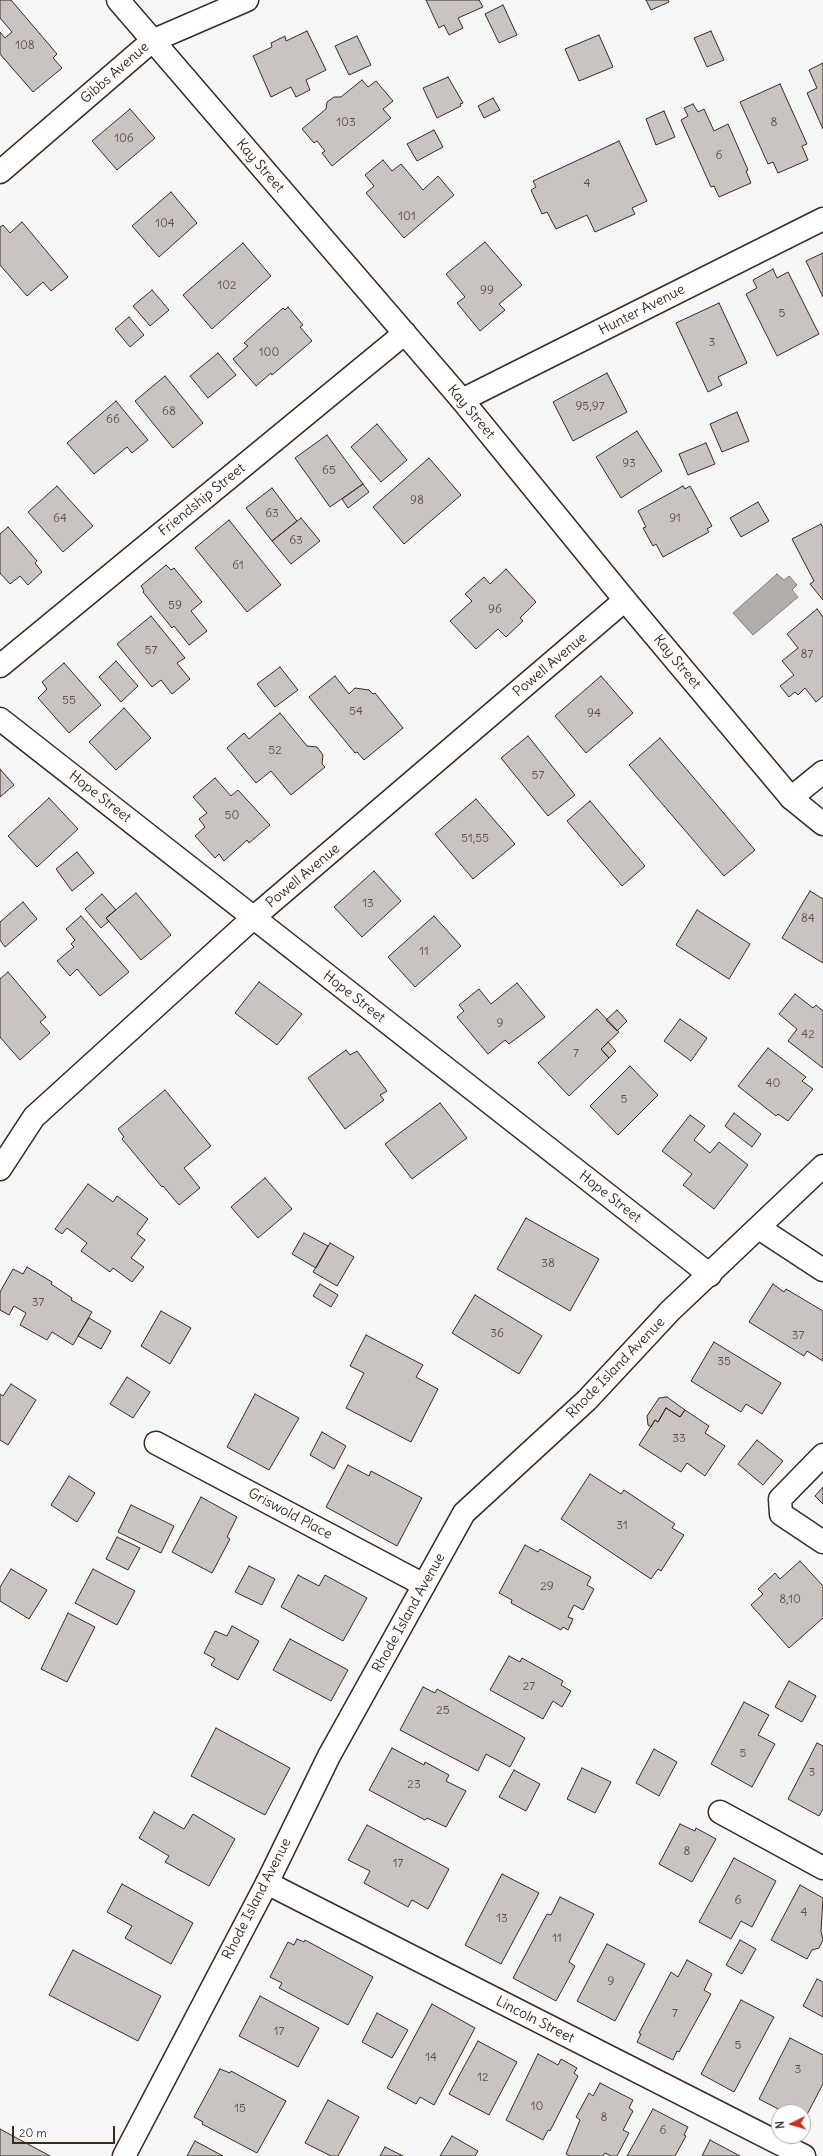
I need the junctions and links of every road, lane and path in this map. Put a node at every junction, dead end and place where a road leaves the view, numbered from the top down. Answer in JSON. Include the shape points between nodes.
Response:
{"nodes":[{"id":1,"x":118,"y":0,"type":"edge"},
{"id":2,"x":247,"y":0,"type":"edge"},
{"id":3,"x":152,"y":41,"type":"junction"},
{"id":4,"x":0,"y":172,"type":"edge"},
{"id":5,"x":823,"y":219,"type":"edge"},
{"id":6,"x":405,"y":333,"type":"junction"},
{"id":7,"x":462,"y":400,"type":"junction"},
{"id":8,"x":625,"y":600,"type":"junction"},
{"id":9,"x":0,"y":666,"type":"edge"},
{"id":10,"x":0,"y":719,"type":"edge"},
{"id":11,"x":823,"y":772,"type":"edge"},
{"id":12,"x":791,"y":798,"type":"junction"},
{"id":13,"x":823,"y":824,"type":"edge"},
{"id":14,"x":253,"y":918,"type":"junction"},
{"id":15,"x":823,"y":1166,"type":"edge"},
{"id":16,"x":0,"y":1169,"type":"edge"},
{"id":17,"x":759,"y":1228,"type":"junction"},
{"id":18,"x":823,"y":1270,"type":"edge"},
{"id":19,"x":710,"y":1275,"type":"junction"},
{"id":20,"x":156,"y":1443,"type":"dead end"},
{"id":21,"x":823,"y":1455,"type":"edge"},
{"id":22,"x":823,"y":1542,"type":"edge"},
{"id":23,"x":424,"y":1585,"type":"junction"},
{"id":24,"x":720,"y":1812,"type":"dead end"},
{"id":25,"x":823,"y":1868,"type":"edge"},
{"id":26,"x":267,"y":1883,"type":"junction"},
{"id":27,"x":124,"y":2156,"type":"edge"},
{"id":28,"x":804,"y":2156,"type":"edge"}],
"edges":[{"from":1,"to":3,"type":"street","name":"Kay Street"},
{"from":2,"to":3,"type":"street","name":"Gibbs Avenue"},
{"from":3,"to":4,"type":"street","name":"Gibbs Avenue"},
{"from":3,"to":6,"type":"street","name":"Kay Street"},
{"from":5,"to":7,"type":"street","name":"Hunter Avenue"},
{"from":6,"to":7,"type":"street","name":"Kay Street"},
{"from":6,"to":9,"type":"street","name":"Friendship Street"},
{"from":7,"to":8,"type":"street","name":"Kay Street"},
{"from":8,"to":12,"type":"street","name":"Kay Street"},
{"from":8,"to":14,"type":"street","name":"Powell Avenue"},
{"from":10,"to":14,"type":"street","name":"Hope Street"},
{"from":11,"to":12,"type":"street"},
{"from":12,"to":13,"type":"street","name":"Kay Street"},
{"from":14,"to":16,"type":"street","name":"Powell Avenue","via":[[34,1116]]},
{"from":14,"to":19,"type":"street","name":"Hope Street"},
{"from":15,"to":17,"type":"street","name":"Rhode Island Avenue"},
{"from":17,"to":18,"type":"street"},
{"from":17,"to":19,"type":"street","name":"Rhode Island Avenue"},
{"from":19,"to":23,"type":"street","name":"Rhode Island Avenue","via":[[670,1312],[587,1400],[464,1513]]},
{"from":20,"to":23,"type":"street","name":"Griswold Place"},
{"from":21,"to":22,"type":"street","via":[[780,1499],[781,1514]]},
{"from":23,"to":26,"type":"street","name":"Rhode Island Avenue","via":[[329,1756]]},
{"from":24,"to":25,"type":"street"},
{"from":26,"to":27,"type":"street","name":"Rhode Island Avenue"},
{"from":26,"to":28,"type":"street","name":"Lincoln Street"}]}
